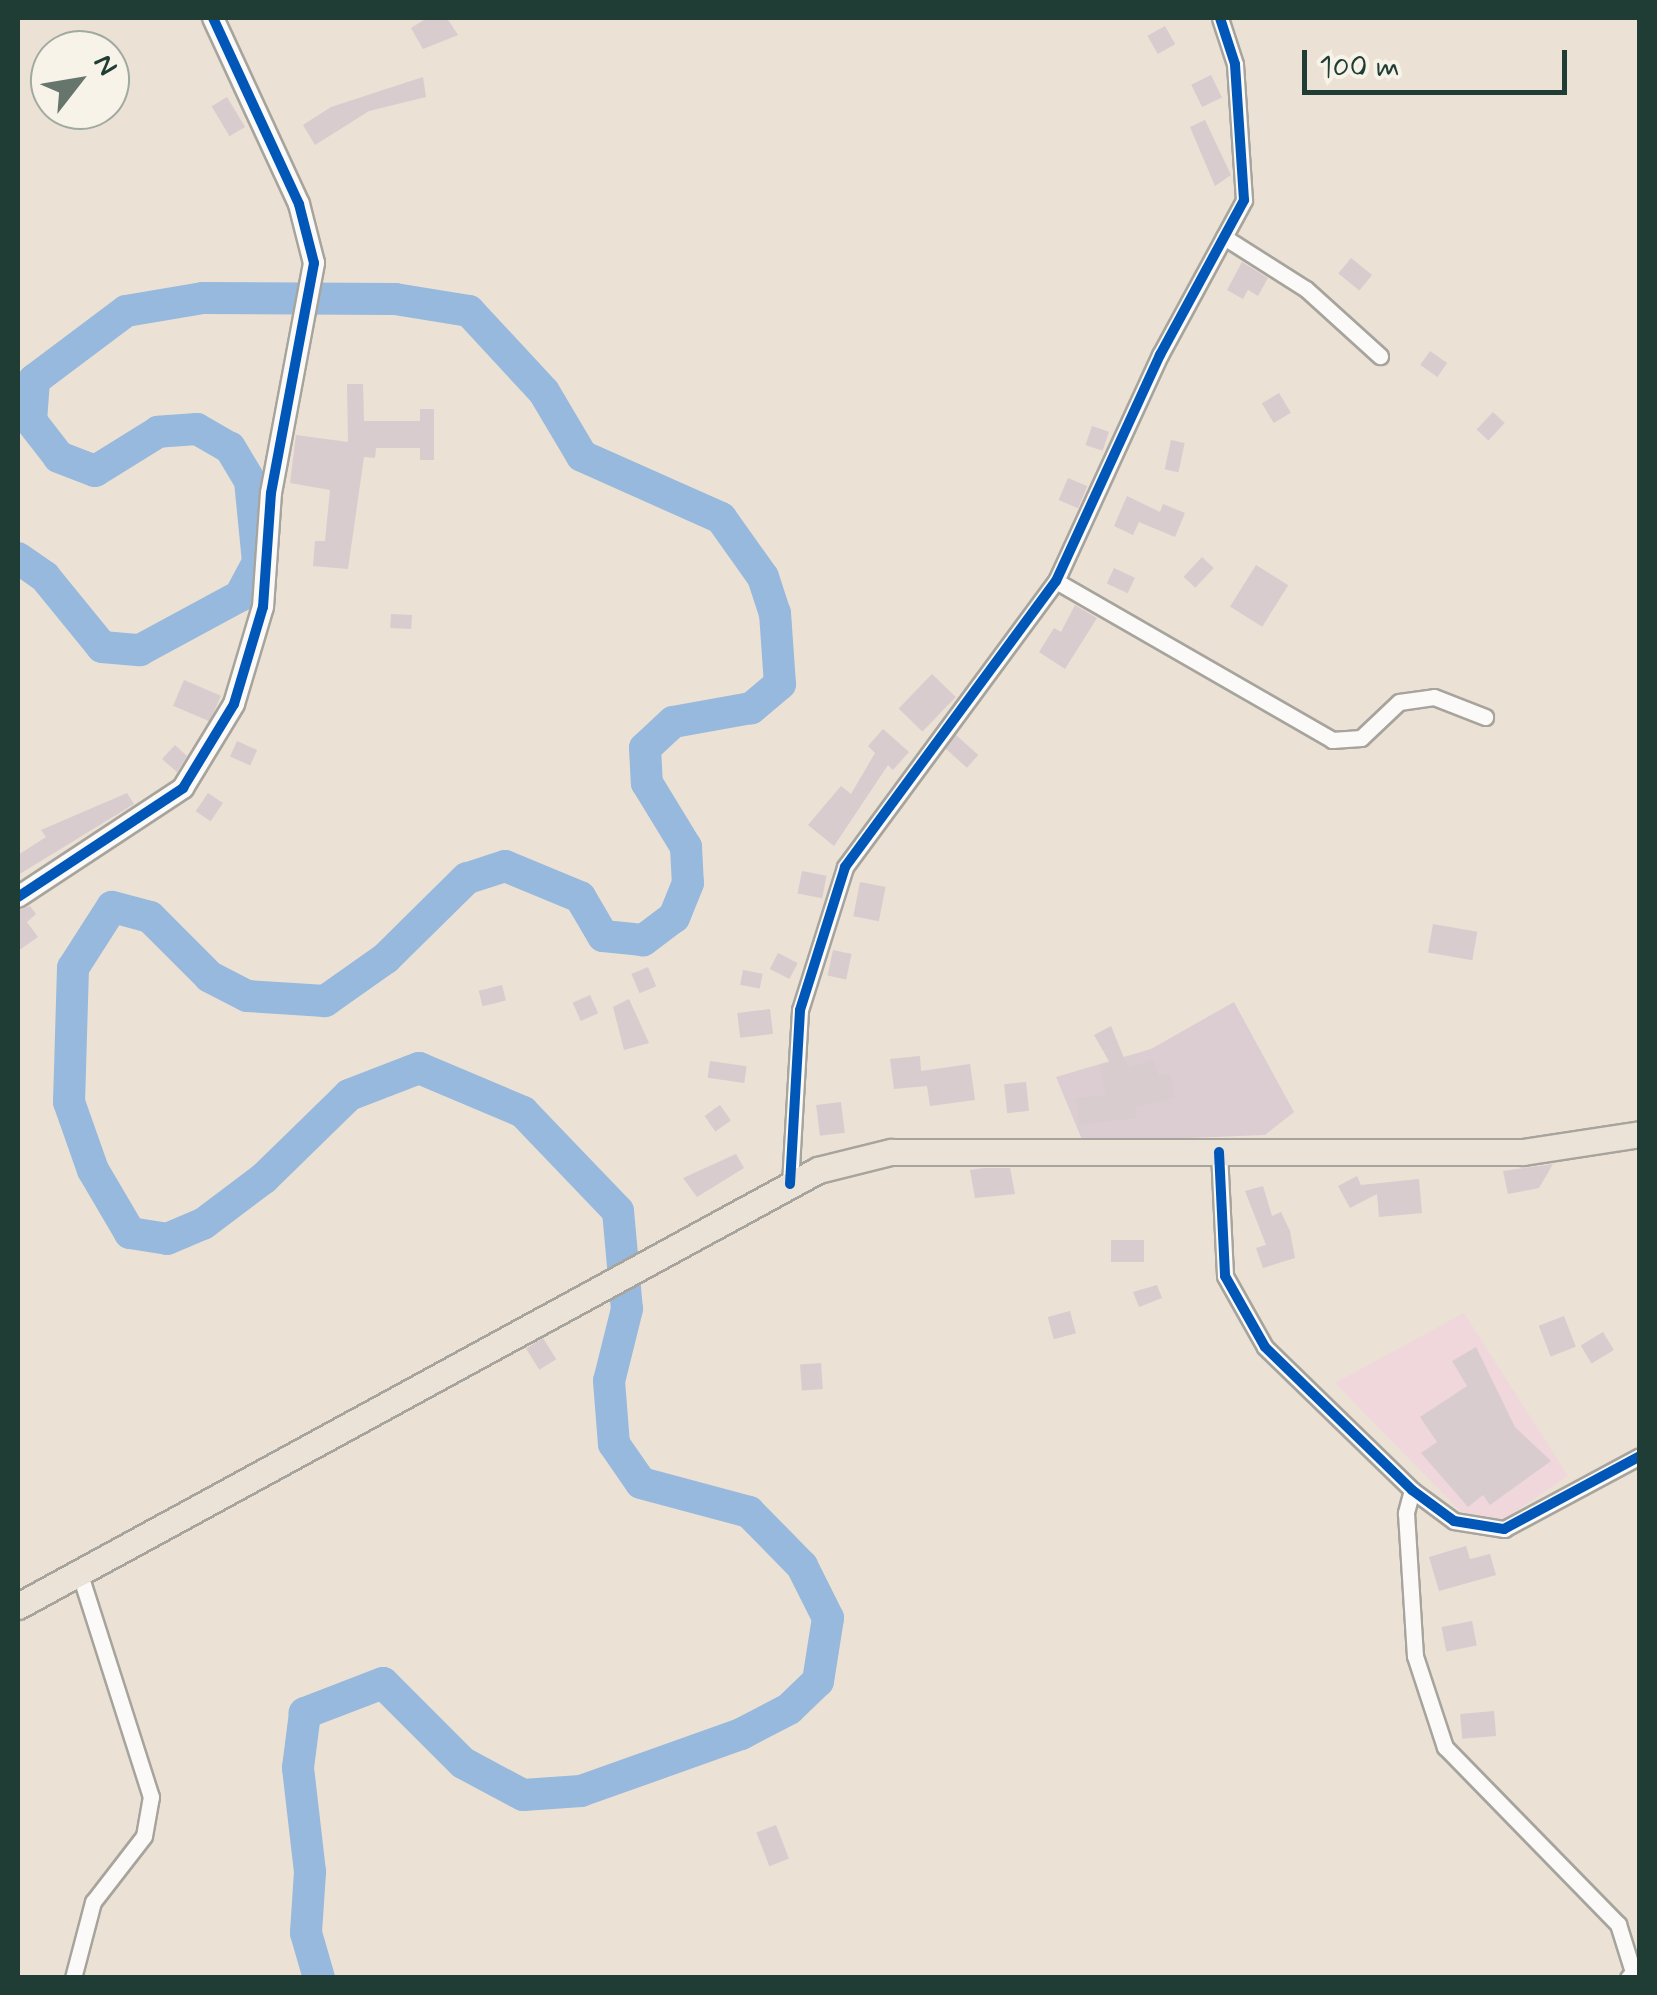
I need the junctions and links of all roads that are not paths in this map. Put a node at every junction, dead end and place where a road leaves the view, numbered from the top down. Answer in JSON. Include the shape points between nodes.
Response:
{"nodes":[{"id":1,"x":213,"y":18,"type":"edge"},
{"id":2,"x":1220,"y":18,"type":"edge"},
{"id":3,"x":1224,"y":236,"type":"junction"},
{"id":4,"x":1380,"y":356,"type":"dead end"},
{"id":5,"x":1056,"y":581,"type":"junction"},
{"id":6,"x":1485,"y":717,"type":"dead end"},
{"id":7,"x":18,"y":897,"type":"edge"},
{"id":8,"x":1640,"y":1134,"type":"edge"},
{"id":9,"x":1219,"y":1152,"type":"junction"},
{"id":10,"x":790,"y":1184,"type":"junction"},
{"id":11,"x":1640,"y":1456,"type":"edge"},
{"id":12,"x":1412,"y":1490,"type":"junction"},
{"id":13,"x":79,"y":1572,"type":"junction"},
{"id":14,"x":18,"y":1606,"type":"edge"},
{"id":15,"x":73,"y":1978,"type":"edge"},
{"id":16,"x":1628,"y":1978,"type":"edge"}],
"edges":[{"from":1,"to":7,"type":"street","via":[[299,204],[314,263],[271,494],[263,607],[234,704],[183,788]]},
{"from":2,"to":3,"type":"street","via":[[1235,64],[1244,200]]},
{"from":3,"to":4,"type":"street","via":[[1306,289]]},
{"from":3,"to":5,"type":"street","via":[[1160,355]]},
{"from":5,"to":6,"type":"street","via":[[1332,740],[1361,738],[1399,702],[1434,698]]},
{"from":5,"to":10,"type":"street","via":[[846,868],[800,1010]]},
{"from":8,"to":9,"type":"main road","via":[[1523,1152]]},
{"from":9,"to":10,"type":"main road","via":[[891,1152]]},
{"from":9,"to":12,"type":"street","via":[[1225,1276],[1265,1347]]},
{"from":10,"to":13,"type":"main road"},
{"from":11,"to":12,"type":"street","via":[[1504,1529],[1454,1521]]},
{"from":12,"to":16,"type":"street","via":[[1406,1513],[1415,1656],[1446,1748],[1618,1924],[1633,1972]]},
{"from":13,"to":14,"type":"main road"},
{"from":13,"to":15,"type":"street","via":[[152,1797],[144,1836],[93,1902]]}]}
